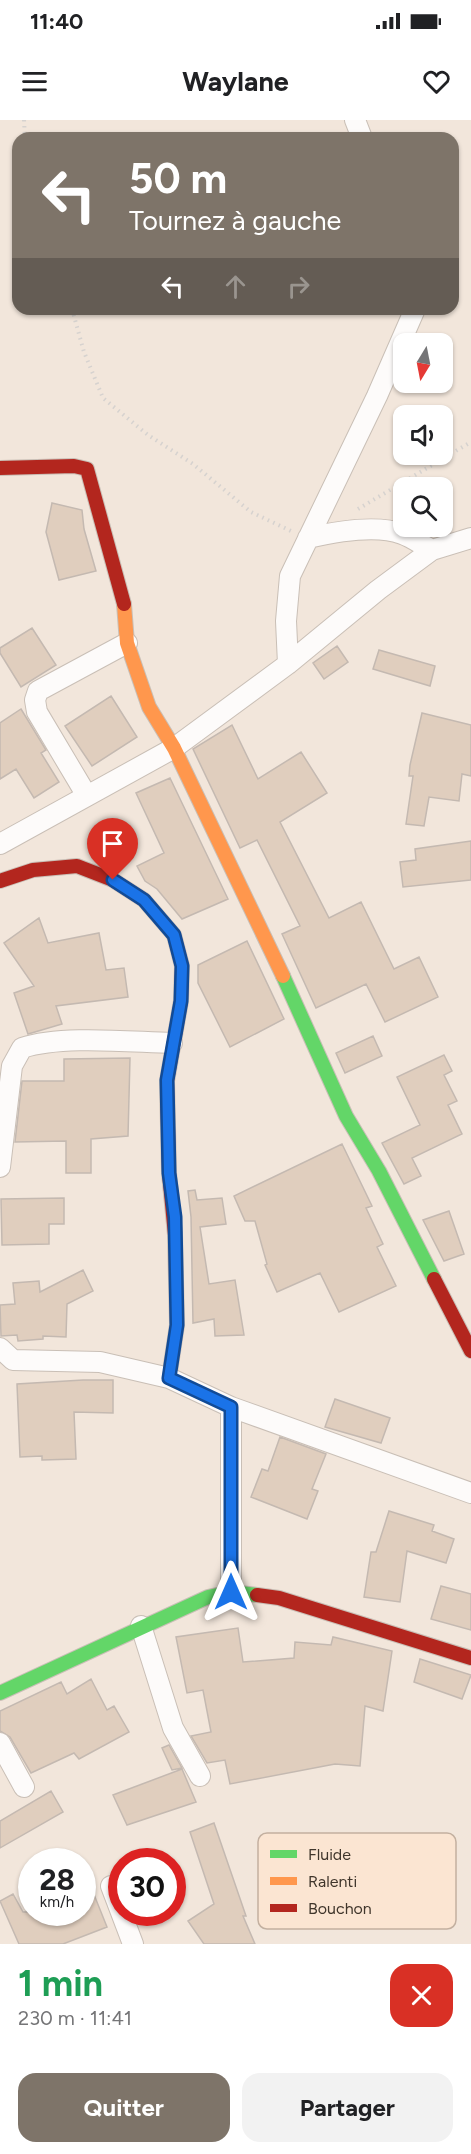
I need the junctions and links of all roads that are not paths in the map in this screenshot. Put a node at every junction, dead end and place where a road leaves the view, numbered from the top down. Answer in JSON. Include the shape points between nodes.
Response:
{"nodes":[{"id":1,"x":412,"y":315,"type":"edge"},
{"id":2,"x":0,"y":468,"type":"edge"},
{"id":3,"x":471,"y":537,"type":"edge"},
{"id":4,"x":308,"y":538,"type":"junction"},
{"id":5,"x":432,"y":550,"type":"junction"},
{"id":6,"x":127,"y":643,"type":"junction"},
{"id":7,"x":288,"y":664,"type":"junction"},
{"id":8,"x":174,"y":748,"type":"junction"},
{"id":9,"x":87,"y":796,"type":"junction"},
{"id":10,"x":0,"y":844,"type":"edge"},
{"id":11,"x":0,"y":881,"type":"edge"},
{"id":12,"x":172,"y":1043,"type":"junction"},
{"id":13,"x":0,"y":1167,"type":"edge"},
{"id":14,"x":0,"y":1348,"type":"edge"},
{"id":15,"x":471,"y":1351,"type":"edge"},
{"id":16,"x":169,"y":1378,"type":"junction"},
{"id":17,"x":231,"y":1407,"type":"junction"},
{"id":18,"x":471,"y":1492,"type":"edge"},
{"id":19,"x":231,"y":1592,"type":"junction"},
{"id":20,"x":141,"y":1626,"type":"junction"},
{"id":21,"x":471,"y":1658,"type":"edge"},
{"id":22,"x":0,"y":1693,"type":"edge"},
{"id":23,"x":0,"y":1743,"type":"edge"},
{"id":24,"x":200,"y":1776,"type":"dead end"},
{"id":25,"x":24,"y":1786,"type":"dead end"},
{"id":26,"x":126,"y":1926,"type":"edge"},
{"id":27,"x":133,"y":1944,"type":"edge"}],
"edges":[{"from":1,"to":4,"type":"street"},
{"from":2,"to":6,"type":"street","via":[[87,469],[126,613]]},
{"from":3,"to":5,"type":"street"},
{"from":4,"to":5,"type":"street","via":[[341,531],[401,533]]},
{"from":4,"to":7,"type":"street","via":[[291,576],[286,621]]},
{"from":5,"to":7,"type":"street"},
{"from":6,"to":8,"type":"street","via":[[149,707]]},
{"from":6,"to":9,"type":"street","via":[[38,691],[35,700],[37,712]]},
{"from":7,"to":8,"type":"street"},
{"from":8,"to":9,"type":"street"},
{"from":8,"to":15,"type":"street","via":[[346,1116],[389,1189]]},
{"from":9,"to":10,"type":"street"},
{"from":11,"to":12,"type":"street","via":[[33,870],[77,866],[113,880],[144,900],[174,935],[182,966],[181,1001]]},
{"from":12,"to":13,"type":"street","via":[[102,1041],[22,1048],[12,1066]]},
{"from":12,"to":16,"type":"street","via":[[167,1080],[177,1325]]},
{"from":14,"to":16,"type":"street","via":[[13,1360],[100,1362]]},
{"from":16,"to":17,"type":"street"},
{"from":17,"to":18,"type":"street"},
{"from":17,"to":19,"type":"street"},
{"from":19,"to":20,"type":"street","via":[[208,1597]]},
{"from":19,"to":21,"type":"street","via":[[279,1598]]},
{"from":20,"to":22,"type":"street"},
{"from":20,"to":24,"type":"street","via":[[174,1728]]},
{"from":23,"to":25,"type":"street"},
{"from":26,"to":27,"type":"street"}]}
